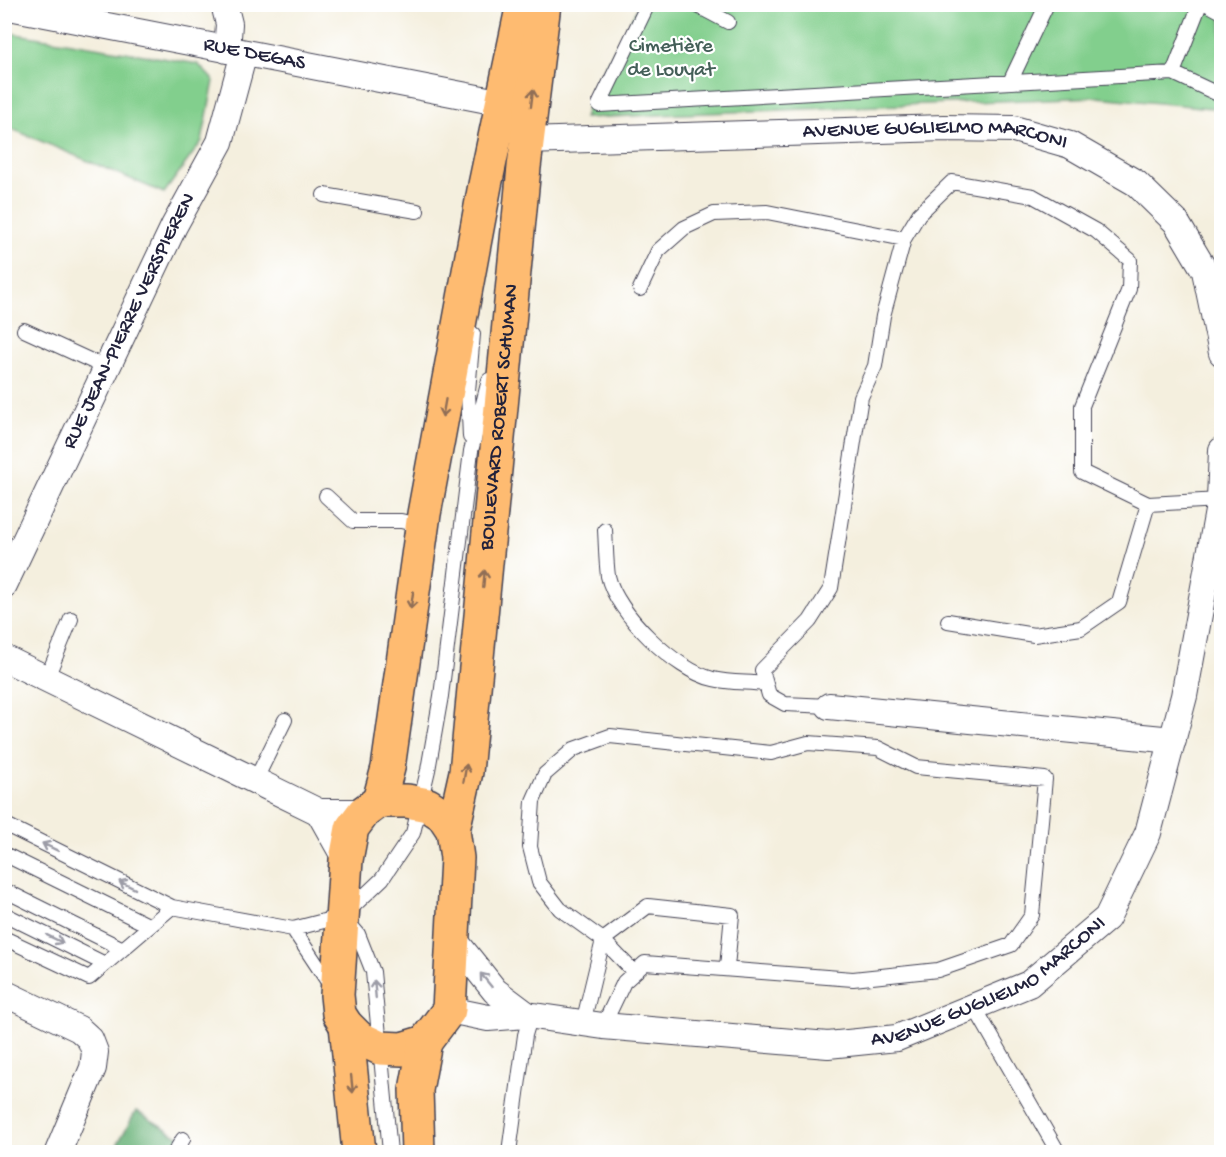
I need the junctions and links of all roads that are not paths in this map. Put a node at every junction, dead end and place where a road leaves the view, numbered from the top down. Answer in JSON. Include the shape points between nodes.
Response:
{"nodes":[{"id":1,"x":224,"y":4,"type":"edge"},
{"id":2,"x":522,"y":4,"type":"edge"},
{"id":3,"x":544,"y":4,"type":"edge"},
{"id":4,"x":648,"y":4,"type":"edge"},
{"id":5,"x":694,"y":4,"type":"edge"},
{"id":6,"x":1047,"y":4,"type":"edge"},
{"id":7,"x":1200,"y":4,"type":"edge"},
{"id":8,"x":1208,"y":4,"type":"edge"},
{"id":9,"x":4,"y":6,"type":"edge"},
{"id":10,"x":1221,"y":12,"type":"edge"},
{"id":11,"x":728,"y":22,"type":"dead end"},
{"id":12,"x":236,"y":51,"type":"junction"},
{"id":13,"x":1173,"y":73,"type":"junction"},
{"id":14,"x":1010,"y":82,"type":"junction"},
{"id":15,"x":1221,"y":96,"type":"edge"},
{"id":16,"x":510,"y":123,"type":"junction"},
{"id":17,"x":485,"y":185,"type":"junction"},
{"id":18,"x":324,"y":195,"type":"dead end"},
{"id":19,"x":417,"y":211,"type":"dead end"},
{"id":20,"x":519,"y":219,"type":"junction"},
{"id":21,"x":904,"y":239,"type":"junction"},
{"id":22,"x":640,"y":289,"type":"dead end"},
{"id":23,"x":24,"y":330,"type":"dead end"},
{"id":24,"x":1221,"y":353,"type":"edge"},
{"id":25,"x":109,"y":369,"type":"junction"},
{"id":26,"x":1221,"y":450,"type":"edge"},
{"id":27,"x":471,"y":451,"type":"junction"},
{"id":28,"x":326,"y":496,"type":"dead end"},
{"id":29,"x":1220,"y":500,"type":"junction"},
{"id":30,"x":1148,"y":504,"type":"junction"},
{"id":31,"x":422,"y":526,"type":"junction"},
{"id":32,"x":604,"y":530,"type":"dead end"},
{"id":33,"x":4,"y":585,"type":"edge"},
{"id":34,"x":71,"y":620,"type":"dead end"},
{"id":35,"x":948,"y":621,"type":"dead end"},
{"id":36,"x":4,"y":658,"type":"edge"},
{"id":37,"x":46,"y":680,"type":"junction"},
{"id":38,"x":764,"y":684,"type":"junction"},
{"id":39,"x":829,"y":706,"type":"joint"},
{"id":40,"x":285,"y":720,"type":"dead end"},
{"id":41,"x":1173,"y":740,"type":"junction"},
{"id":42,"x":255,"y":781,"type":"junction"},
{"id":43,"x":420,"y":803,"type":"junction"},
{"id":44,"x":372,"y":806,"type":"junction"},
{"id":45,"x":319,"y":812,"type":"junction"},
{"id":46,"x":4,"y":824,"type":"edge"},
{"id":47,"x":453,"y":830,"type":"junction"},
{"id":48,"x":4,"y":854,"type":"edge"},
{"id":49,"x":346,"y":860,"type":"junction"},
{"id":50,"x":4,"y":890,"type":"edge"},
{"id":51,"x":172,"y":907,"type":"junction"},
{"id":52,"x":4,"y":914,"type":"edge"},
{"id":53,"x":343,"y":916,"type":"junction"},
{"id":54,"x":150,"y":926,"type":"junction"},
{"id":55,"x":294,"y":929,"type":"junction"},
{"id":56,"x":452,"y":937,"type":"junction"},
{"id":57,"x":4,"y":938,"type":"edge"},
{"id":58,"x":603,"y":940,"type":"junction"},
{"id":59,"x":123,"y":949,"type":"junction"},
{"id":60,"x":105,"y":964,"type":"junction"},
{"id":61,"x":727,"y":967,"type":"junction"},
{"id":62,"x":633,"y":971,"type":"junction"},
{"id":63,"x":4,"y":993,"type":"edge"},
{"id":64,"x":975,"y":1008,"type":"junction"},
{"id":65,"x":341,"y":1010,"type":"junction"},
{"id":66,"x":449,"y":1010,"type":"junction"},
{"id":67,"x":529,"y":1015,"type":"junction"},
{"id":68,"x":593,"y":1024,"type":"junction"},
{"id":69,"x":425,"y":1042,"type":"junction"},
{"id":70,"x":380,"y":1048,"type":"junction"},
{"id":71,"x":183,"y":1139,"type":"dead end"},
{"id":72,"x":58,"y":1152,"type":"edge"},
{"id":73,"x":175,"y":1152,"type":"edge"},
{"id":74,"x":359,"y":1152,"type":"edge"},
{"id":75,"x":390,"y":1152,"type":"edge"},
{"id":76,"x":418,"y":1152,"type":"edge"},
{"id":77,"x":509,"y":1152,"type":"edge"},
{"id":78,"x":1058,"y":1152,"type":"edge"}],
"edges":[{"from":1,"to":12,"type":"street","name":"RUE JEAN-PIERRE VERSPIEREN"},
{"from":2,"to":16,"type":"main road"},
{"from":16,"to":3,"type":"main road","name":"BOULEVARD ROBERT SCHUMAN","one_way":true},
{"from":4,"to":14,"type":"lane","via":[[599,105]]},
{"from":5,"to":11,"type":"lane"},
{"from":6,"to":14,"type":"lane"},
{"from":7,"to":13,"type":"lane"},
{"from":8,"to":10,"type":"lane"},
{"from":9,"to":12,"type":"street","name":"RUE DEGAS"},
{"from":12,"to":16,"type":"street","name":"RUE DEGAS"},
{"from":12,"to":25,"type":"street","name":"RUE JEAN-PIERRE VERSPIEREN","via":[[220,142],[174,226]]},
{"from":13,"to":14,"type":"lane"},
{"from":13,"to":15,"type":"lane"},
{"from":16,"to":17,"type":"main road","name":"BOULEVARD ROBERT SCHUMAN"},
{"from":16,"to":20,"type":"main road","name":"BOULEVARD ROBERT SCHUMAN"},
{"from":16,"to":24,"type":"street","name":"AVENUE GUGLIELMO MARCONI","via":[[1014,129],[1071,145],[1136,183],[1176,222],[1205,271]]},
{"from":17,"to":27,"type":"lane","via":[[468,392]]},
{"from":17,"to":31,"type":"main road","name":"BOULEVARD ROBERT SCHUMAN","one_way":true},
{"from":18,"to":19,"type":"lane"},
{"from":20,"to":27,"type":"lane","via":[[488,390]]},
{"from":47,"to":20,"type":"main road","name":"BOULEVARD ROBERT SCHUMAN","one_way":true,"via":[[466,772]]},
{"from":21,"to":22,"type":"lane","via":[[767,212],[714,214],[684,228],[658,251]]},
{"from":21,"to":30,"type":"lane","via":[[919,214],[952,182],[1033,196],[1096,231],[1130,260],[1129,289],[1082,406],[1082,472]]},
{"from":21,"to":38,"type":"lane","via":[[874,366],[861,397],[831,588],[810,621],[762,670]]},
{"from":23,"to":25,"type":"lane"},
{"from":25,"to":33,"type":"street","name":"RUE JEAN-PIERRE VERSPIEREN"},
{"from":26,"to":29,"type":"street","name":"AVENUE GUGLIELMO MARCONI"},
{"from":27,"to":43,"type":"lane","via":[[441,696]]},
{"from":28,"to":31,"type":"lane","via":[[353,521],[401,521]]},
{"from":29,"to":30,"type":"lane"},
{"from":29,"to":41,"type":"street","name":"AVENUE GUGLIELMO MARCONI"},
{"from":30,"to":35,"type":"lane","via":[[1119,602],[1081,628],[1034,635]]},
{"from":31,"to":44,"type":"main road","name":"BOULEVARD ROBERT SCHUMAN","one_way":true,"via":[[388,768]]},
{"from":32,"to":38,"type":"lane","via":[[609,578],[623,606],[647,638],[681,665],[712,679]]},
{"from":34,"to":37,"type":"lane"},
{"from":36,"to":37,"type":"street"},
{"from":37,"to":42,"type":"street"},
{"from":38,"to":39,"type":"lane","via":[[769,695],[785,704]]},
{"from":39,"to":41,"type":"street"},
{"from":40,"to":42,"type":"lane"},
{"from":41,"to":64,"type":"street","name":"AVENUE GUGLIELMO MARCONI","via":[[1148,832],[1107,918],[1029,984]]},
{"from":42,"to":45,"type":"street"},
{"from":43,"to":44,"type":"main road"},
{"from":43,"to":47,"type":"main road","via":[[443,816]]},
{"from":43,"to":53,"type":"lane","via":[[413,833],[382,879]]},
{"from":44,"to":45,"type":"street"},
{"from":44,"to":49,"type":"main road","name":"BOULEVARD ROBERT SCHUMAN","via":[[352,828]]},
{"from":45,"to":49,"type":"street"},
{"from":51,"to":46,"type":"lane","one_way":true},
{"from":47,"to":56,"type":"main road","via":[[457,858]]},
{"from":48,"to":54,"type":"lane"},
{"from":49,"to":53,"type":"main road","name":"BOULEVARD ROBERT SCHUMAN"},
{"from":50,"to":59,"type":"lane"},
{"from":51,"to":54,"type":"lane"},
{"from":51,"to":55,"type":"lane"},
{"from":52,"to":60,"type":"lane","one_way":true},
{"from":53,"to":55,"type":"lane"},
{"from":53,"to":65,"type":"main road","name":"BOULEVARD ROBERT SCHUMAN"},
{"from":70,"to":53,"type":"lane","one_way":true,"via":[[374,972],[358,934]]},
{"from":54,"to":59,"type":"lane"},
{"from":55,"to":65,"type":"lane"},
{"from":56,"to":66,"type":"main road"},
{"from":67,"to":56,"type":"street","name":"AVENUE GUGLIELMO MARCONI","one_way":true,"via":[[495,991]]},
{"from":57,"to":60,"type":"lane","via":[[90,978]]},
{"from":58,"to":61,"type":"lane","via":[[648,906],[732,915]]},
{"from":58,"to":61,"type":"lane","via":[[560,909],[539,882],[530,847],[533,801],[545,774],[574,749],[610,736],[771,753],[808,743],[878,748],[916,767],[1045,779],[1032,915],[1011,945],[938,970],[853,979]]},
{"from":58,"to":62,"type":"lane"},
{"from":58,"to":68,"type":"lane"},
{"from":59,"to":60,"type":"lane"},
{"from":61,"to":62,"type":"lane","via":[[645,963]]},
{"from":62,"to":68,"type":"lane"},
{"from":63,"to":72,"type":"street","via":[[79,1029],[90,1039],[95,1052],[93,1068]]},
{"from":64,"to":68,"type":"street","name":"AVENUE GUGLIELMO MARCONI","via":[[897,1038],[828,1045]]},
{"from":64,"to":78,"type":"lane"},
{"from":65,"to":70,"type":"main road","via":[[359,1038]]},
{"from":65,"to":74,"type":"main road","one_way":true},
{"from":66,"to":67,"type":"street","name":"AVENUE GUGLIELMO MARCONI","via":[[488,1018]]},
{"from":66,"to":69,"type":"main road"},
{"from":67,"to":68,"type":"street","name":"AVENUE GUGLIELMO MARCONI"},
{"from":67,"to":77,"type":"lane"},
{"from":69,"to":70,"type":"main road","via":[[402,1049]]},
{"from":69,"to":76,"type":"main road","via":[[416,1090]]},
{"from":70,"to":75,"type":"lane"},
{"from":71,"to":73,"type":"lane"}]}
